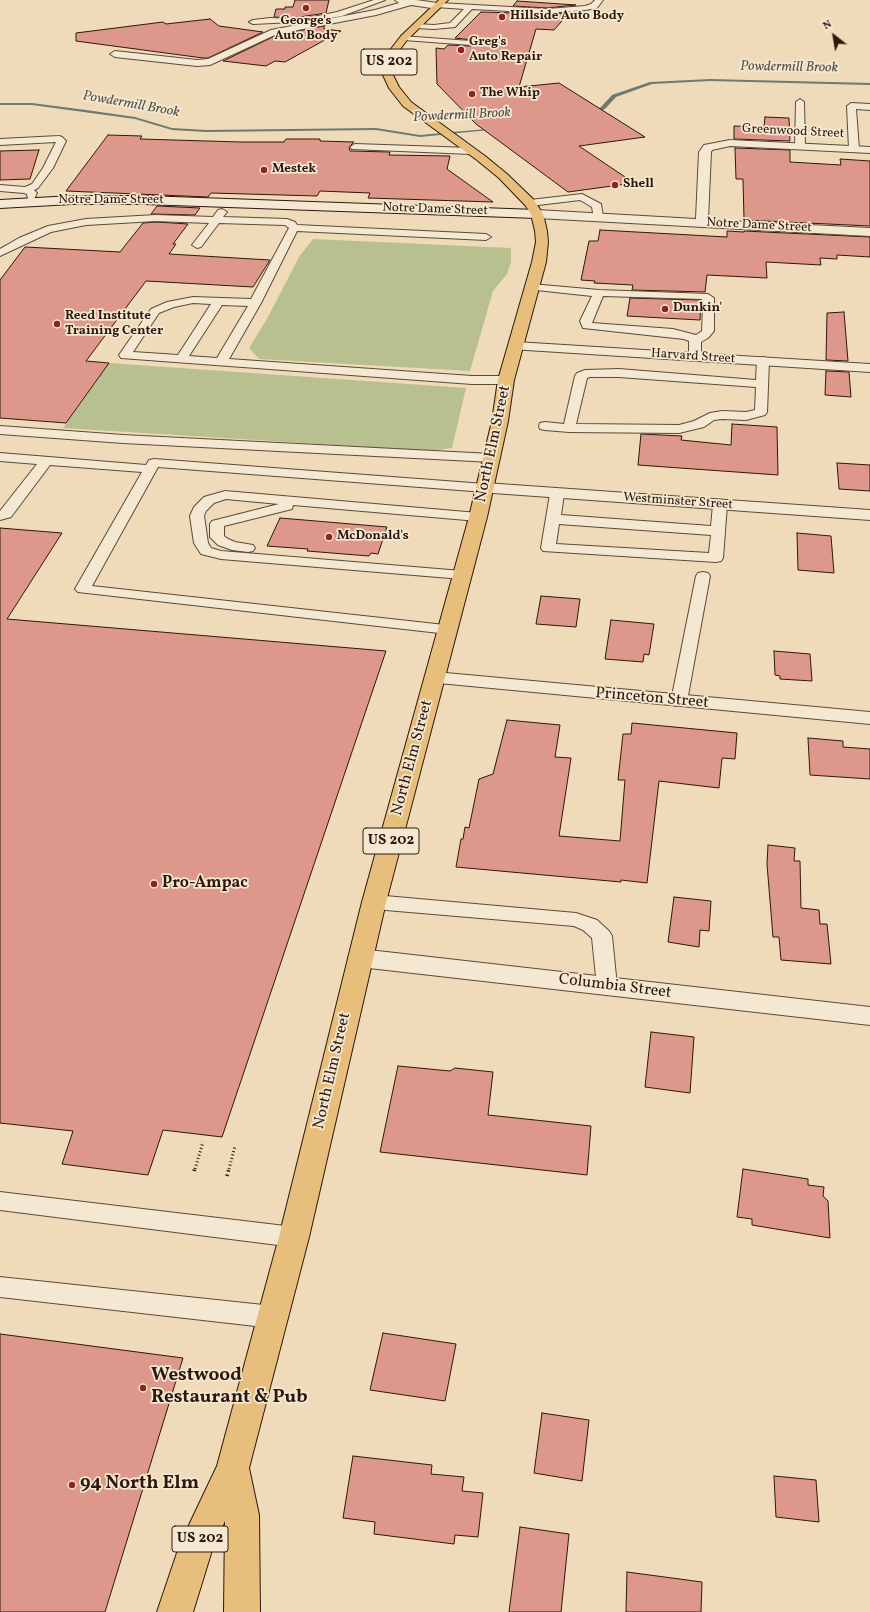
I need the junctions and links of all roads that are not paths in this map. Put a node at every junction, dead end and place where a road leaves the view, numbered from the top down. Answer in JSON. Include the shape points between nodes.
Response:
{"nodes":[{"id":1,"x":381,"y":0,"type":"edge"},
{"id":2,"x":399,"y":0,"type":"edge"},
{"id":3,"x":599,"y":0,"type":"edge"},
{"id":4,"x":410,"y":2,"type":"junction"},
{"id":5,"x":441,"y":3,"type":"edge"},
{"id":6,"x":470,"y":7,"type":"junction"},
{"id":7,"x":495,"y":8,"type":"junction"},
{"id":8,"x":555,"y":11,"type":"junction"},
{"id":9,"x":346,"y":12,"type":"junction"},
{"id":10,"x":357,"y":16,"type":"junction"},
{"id":11,"x":292,"y":20,"type":"junction"},
{"id":12,"x":548,"y":21,"type":"dead end"},
{"id":13,"x":253,"y":22,"type":"dead end"},
{"id":14,"x":307,"y":26,"type":"junction"},
{"id":15,"x":416,"y":26,"type":"junction"},
{"id":16,"x":404,"y":38,"type":"junction"},
{"id":17,"x":471,"y":43,"type":"dead end"},
{"id":18,"x":115,"y":54,"type":"dead end"},
{"id":19,"x":800,"y":102,"type":"dead end"},
{"id":20,"x":870,"y":107,"type":"edge"},
{"id":21,"x":0,"y":142,"type":"edge"},
{"id":22,"x":800,"y":146,"type":"junction"},
{"id":23,"x":355,"y":147,"type":"dead end"},
{"id":24,"x":854,"y":149,"type":"junction"},
{"id":25,"x":870,"y":150,"type":"edge"},
{"id":26,"x":471,"y":151,"type":"junction"},
{"id":27,"x":0,"y":188,"type":"edge"},
{"id":28,"x":26,"y":190,"type":"junction"},
{"id":29,"x":30,"y":202,"type":"junction"},
{"id":30,"x":227,"y":203,"type":"junction"},
{"id":31,"x":0,"y":204,"type":"edge"},
{"id":32,"x":533,"y":209,"type":"junction"},
{"id":33,"x":598,"y":217,"type":"junction"},
{"id":34,"x":218,"y":220,"type":"junction"},
{"id":35,"x":702,"y":223,"type":"junction"},
{"id":36,"x":294,"y":228,"type":"junction"},
{"id":37,"x":870,"y":232,"type":"edge"},
{"id":38,"x":486,"y":237,"type":"dead end"},
{"id":39,"x":197,"y":245,"type":"dead end"},
{"id":40,"x":0,"y":253,"type":"edge"},
{"id":41,"x":531,"y":287,"type":"junction"},
{"id":42,"x":599,"y":293,"type":"junction"},
{"id":43,"x":219,"y":301,"type":"junction"},
{"id":44,"x":255,"y":302,"type":"junction"},
{"id":45,"x":695,"y":340,"type":"junction"},
{"id":46,"x":516,"y":346,"type":"junction"},
{"id":47,"x":695,"y":357,"type":"junction"},
{"id":48,"x":181,"y":359,"type":"junction"},
{"id":49,"x":763,"y":361,"type":"junction"},
{"id":50,"x":221,"y":362,"type":"junction"},
{"id":51,"x":870,"y":368,"type":"edge"},
{"id":52,"x":506,"y":380,"type":"junction"},
{"id":53,"x":762,"y":384,"type":"junction"},
{"id":54,"x":545,"y":426,"type":"dead end"},
{"id":55,"x":569,"y":428,"type":"junction"},
{"id":56,"x":0,"y":430,"type":"edge"},
{"id":57,"x":0,"y":457,"type":"edge"},
{"id":58,"x":492,"y":458,"type":"junction"},
{"id":59,"x":46,"y":461,"type":"junction"},
{"id":60,"x":150,"y":469,"type":"junction"},
{"id":61,"x":486,"y":488,"type":"junction"},
{"id":62,"x":556,"y":494,"type":"junction"},
{"id":63,"x":332,"y":505,"type":"junction"},
{"id":64,"x":720,"y":505,"type":"junction"},
{"id":65,"x":870,"y":515,"type":"edge"},
{"id":66,"x":0,"y":516,"type":"edge"},
{"id":67,"x":478,"y":517,"type":"junction"},
{"id":68,"x":553,"y":519,"type":"junction"},
{"id":69,"x":718,"y":531,"type":"junction"},
{"id":70,"x":408,"y":570,"type":"junction"},
{"id":71,"x":462,"y":575,"type":"junction"},
{"id":72,"x":704,"y":576,"type":"dead end"},
{"id":73,"x":448,"y":629,"type":"junction"},
{"id":74,"x":435,"y":678,"type":"junction"},
{"id":75,"x":679,"y":701,"type":"junction"},
{"id":76,"x":870,"y":718,"type":"edge"},
{"id":77,"x":374,"y":902,"type":"junction"},
{"id":78,"x":360,"y":958,"type":"junction"},
{"id":79,"x":607,"y":986,"type":"junction"},
{"id":80,"x":870,"y":1016,"type":"edge"},
{"id":81,"x":0,"y":1201,"type":"edge"},
{"id":82,"x":294,"y":1237,"type":"junction"},
{"id":83,"x":0,"y":1287,"type":"edge"},
{"id":84,"x":273,"y":1317,"type":"junction"},
{"id":85,"x":233,"y":1468,"type":"junction"},
{"id":86,"x":175,"y":1612,"type":"edge"},
{"id":87,"x":242,"y":1612,"type":"edge"}],
"edges":[{"from":1,"to":9,"type":"lane"},
{"from":2,"to":4,"type":"street"},
{"from":3,"to":8,"type":"lane","via":[[594,6]]},
{"from":4,"to":5,"type":"street"},
{"from":4,"to":10,"type":"street"},
{"from":5,"to":6,"type":"lane"},
{"from":5,"to":7,"type":"lane","via":[[472,2]]},
{"from":5,"to":15,"type":"highway","number":"US 202"},
{"from":6,"to":7,"type":"lane"},
{"from":6,"to":15,"type":"lane","via":[[452,25]]},
{"from":7,"to":8,"type":"lane"},
{"from":8,"to":12,"type":"lane"},
{"from":9,"to":10,"type":"lane"},
{"from":9,"to":11,"type":"lane","via":[[313,19]]},
{"from":10,"to":14,"type":"street"},
{"from":11,"to":13,"type":"lane"},
{"from":11,"to":14,"type":"lane"},
{"from":14,"to":18,"type":"street","via":[[274,32],[210,62]]},
{"from":15,"to":16,"type":"highway","number":"US 202"},
{"from":16,"to":17,"type":"lane"},
{"from":16,"to":26,"type":"highway","number":"US 202","via":[[390,56],[388,75],[394,88],[407,104]]},
{"from":19,"to":22,"type":"lane"},
{"from":20,"to":24,"type":"lane","via":[[851,106]]},
{"from":21,"to":28,"type":"lane","via":[[59,139],[61,141],[48,168],[35,186]]},
{"from":22,"to":24,"type":"street","name":"Greenwood Street"},
{"from":22,"to":35,"type":"street","name":"Greenwood Street","via":[[730,143],[708,147],[705,152]]},
{"from":23,"to":26,"type":"lane"},
{"from":24,"to":25,"type":"street","name":"Greenwood Street"},
{"from":26,"to":32,"type":"highway","number":"US 202","via":[[503,176]]},
{"from":27,"to":28,"type":"lane"},
{"from":28,"to":29,"type":"lane","via":[[32,193]]},
{"from":29,"to":30,"type":"street","name":"Notre Dame Street","via":[[112,200]]},
{"from":29,"to":31,"type":"street","name":"Notre Dame Street"},
{"from":30,"to":32,"type":"street","name":"Notre Dame Street"},
{"from":30,"to":34,"type":"lane"},
{"from":32,"to":33,"type":"street","name":"Notre Dame Street"},
{"from":32,"to":33,"type":"lane","via":[[582,197],[597,206]]},
{"from":32,"to":41,"type":"highway","name":"North Elm Street","number":"US 202","via":[[542,231],[542,242]]},
{"from":33,"to":35,"type":"street","name":"Notre Dame Street"},
{"from":34,"to":36,"type":"lane","via":[[287,222]]},
{"from":34,"to":39,"type":"lane"},
{"from":34,"to":40,"type":"lane","via":[[156,218],[66,225],[48,229]]},
{"from":35,"to":37,"type":"street","name":"Notre Dame Street"},
{"from":36,"to":38,"type":"lane"},
{"from":36,"to":44,"type":"lane"},
{"from":41,"to":42,"type":"lane"},
{"from":41,"to":46,"type":"highway","name":"North Elm Street","number":"US 202"},
{"from":42,"to":45,"type":"lane","via":[[586,321],[587,326],[673,333]]},
{"from":42,"to":45,"type":"lane","via":[[704,296],[708,298],[709,306],[708,331]]},
{"from":43,"to":44,"type":"lane"},
{"from":43,"to":48,"type":"lane"},
{"from":43,"to":48,"type":"lane","via":[[186,301],[155,311],[125,355]]},
{"from":44,"to":50,"type":"lane"},
{"from":45,"to":47,"type":"lane"},
{"from":46,"to":47,"type":"street","name":"Harvard Street"},
{"from":46,"to":52,"type":"highway","name":"North Elm Street","number":"US 202"},
{"from":47,"to":49,"type":"street","name":"Harvard Street"},
{"from":48,"to":50,"type":"lane"},
{"from":49,"to":51,"type":"street","name":"Harvard Street"},
{"from":49,"to":53,"type":"lane"},
{"from":50,"to":52,"type":"lane"},
{"from":52,"to":58,"type":"highway","name":"North Elm Street","number":"US 202"},
{"from":53,"to":55,"type":"lane","via":[[761,412],[746,416],[710,417],[699,424],[679,428]]},
{"from":53,"to":55,"type":"lane","via":[[589,373],[581,376]]},
{"from":54,"to":55,"type":"lane"},
{"from":56,"to":58,"type":"lane"},
{"from":57,"to":59,"type":"lane"},
{"from":58,"to":61,"type":"highway","name":"North Elm Street","number":"US 202"},
{"from":59,"to":60,"type":"lane"},
{"from":59,"to":66,"type":"lane","via":[[6,514]]},
{"from":60,"to":61,"type":"lane","via":[[154,463]]},
{"from":60,"to":73,"type":"lane","via":[[83,589]]},
{"from":61,"to":62,"type":"street","name":"Westminster Street"},
{"from":61,"to":67,"type":"highway","name":"North Elm Street","number":"US 202"},
{"from":62,"to":64,"type":"street","name":"Westminster Street"},
{"from":62,"to":68,"type":"lane"},
{"from":63,"to":67,"type":"lane"},
{"from":63,"to":70,"type":"lane","via":[[289,505],[217,524],[217,537],[232,546],[380,560]]},
{"from":63,"to":70,"type":"lane","via":[[225,495],[218,497],[210,500],[199,510],[197,516],[201,543],[206,551],[221,555]]},
{"from":64,"to":65,"type":"street","name":"Westminster Street"},
{"from":64,"to":69,"type":"lane"},
{"from":67,"to":71,"type":"highway","name":"North Elm Street","number":"US 202"},
{"from":68,"to":69,"type":"lane"},
{"from":68,"to":69,"type":"lane","via":[[548,548],[716,558]]},
{"from":70,"to":71,"type":"lane"},
{"from":71,"to":73,"type":"highway","name":"North Elm Street","number":"US 202"},
{"from":72,"to":75,"type":"lane"},
{"from":73,"to":74,"type":"highway","name":"North Elm Street","number":"US 202"},
{"from":74,"to":75,"type":"street","name":"Princeton Street"},
{"from":74,"to":77,"type":"highway","name":"North Elm Street","number":"US 202"},
{"from":75,"to":76,"type":"street","name":"Princeton Street"},
{"from":77,"to":78,"type":"highway","name":"North Elm Street","number":"US 202"},
{"from":77,"to":79,"type":"lane","via":[[576,920],[590,925],[602,936]]},
{"from":78,"to":79,"type":"street","name":"Columbia Street"},
{"from":78,"to":82,"type":"highway","name":"North Elm Street","number":"US 202"},
{"from":79,"to":80,"type":"street","name":"Columbia Street"},
{"from":81,"to":82,"type":"lane"},
{"from":82,"to":84,"type":"highway","name":"North Elm Street","number":"US 202"},
{"from":83,"to":84,"type":"lane"},
{"from":84,"to":85,"type":"highway","name":"North Elm Street","number":"US 202"},
{"from":85,"to":86,"type":"highway","name":"North Elm Street","number":"US 202","via":[[197,1544]]},
{"from":85,"to":87,"type":"highway","number":"US 202","via":[[242,1515]]}]}
